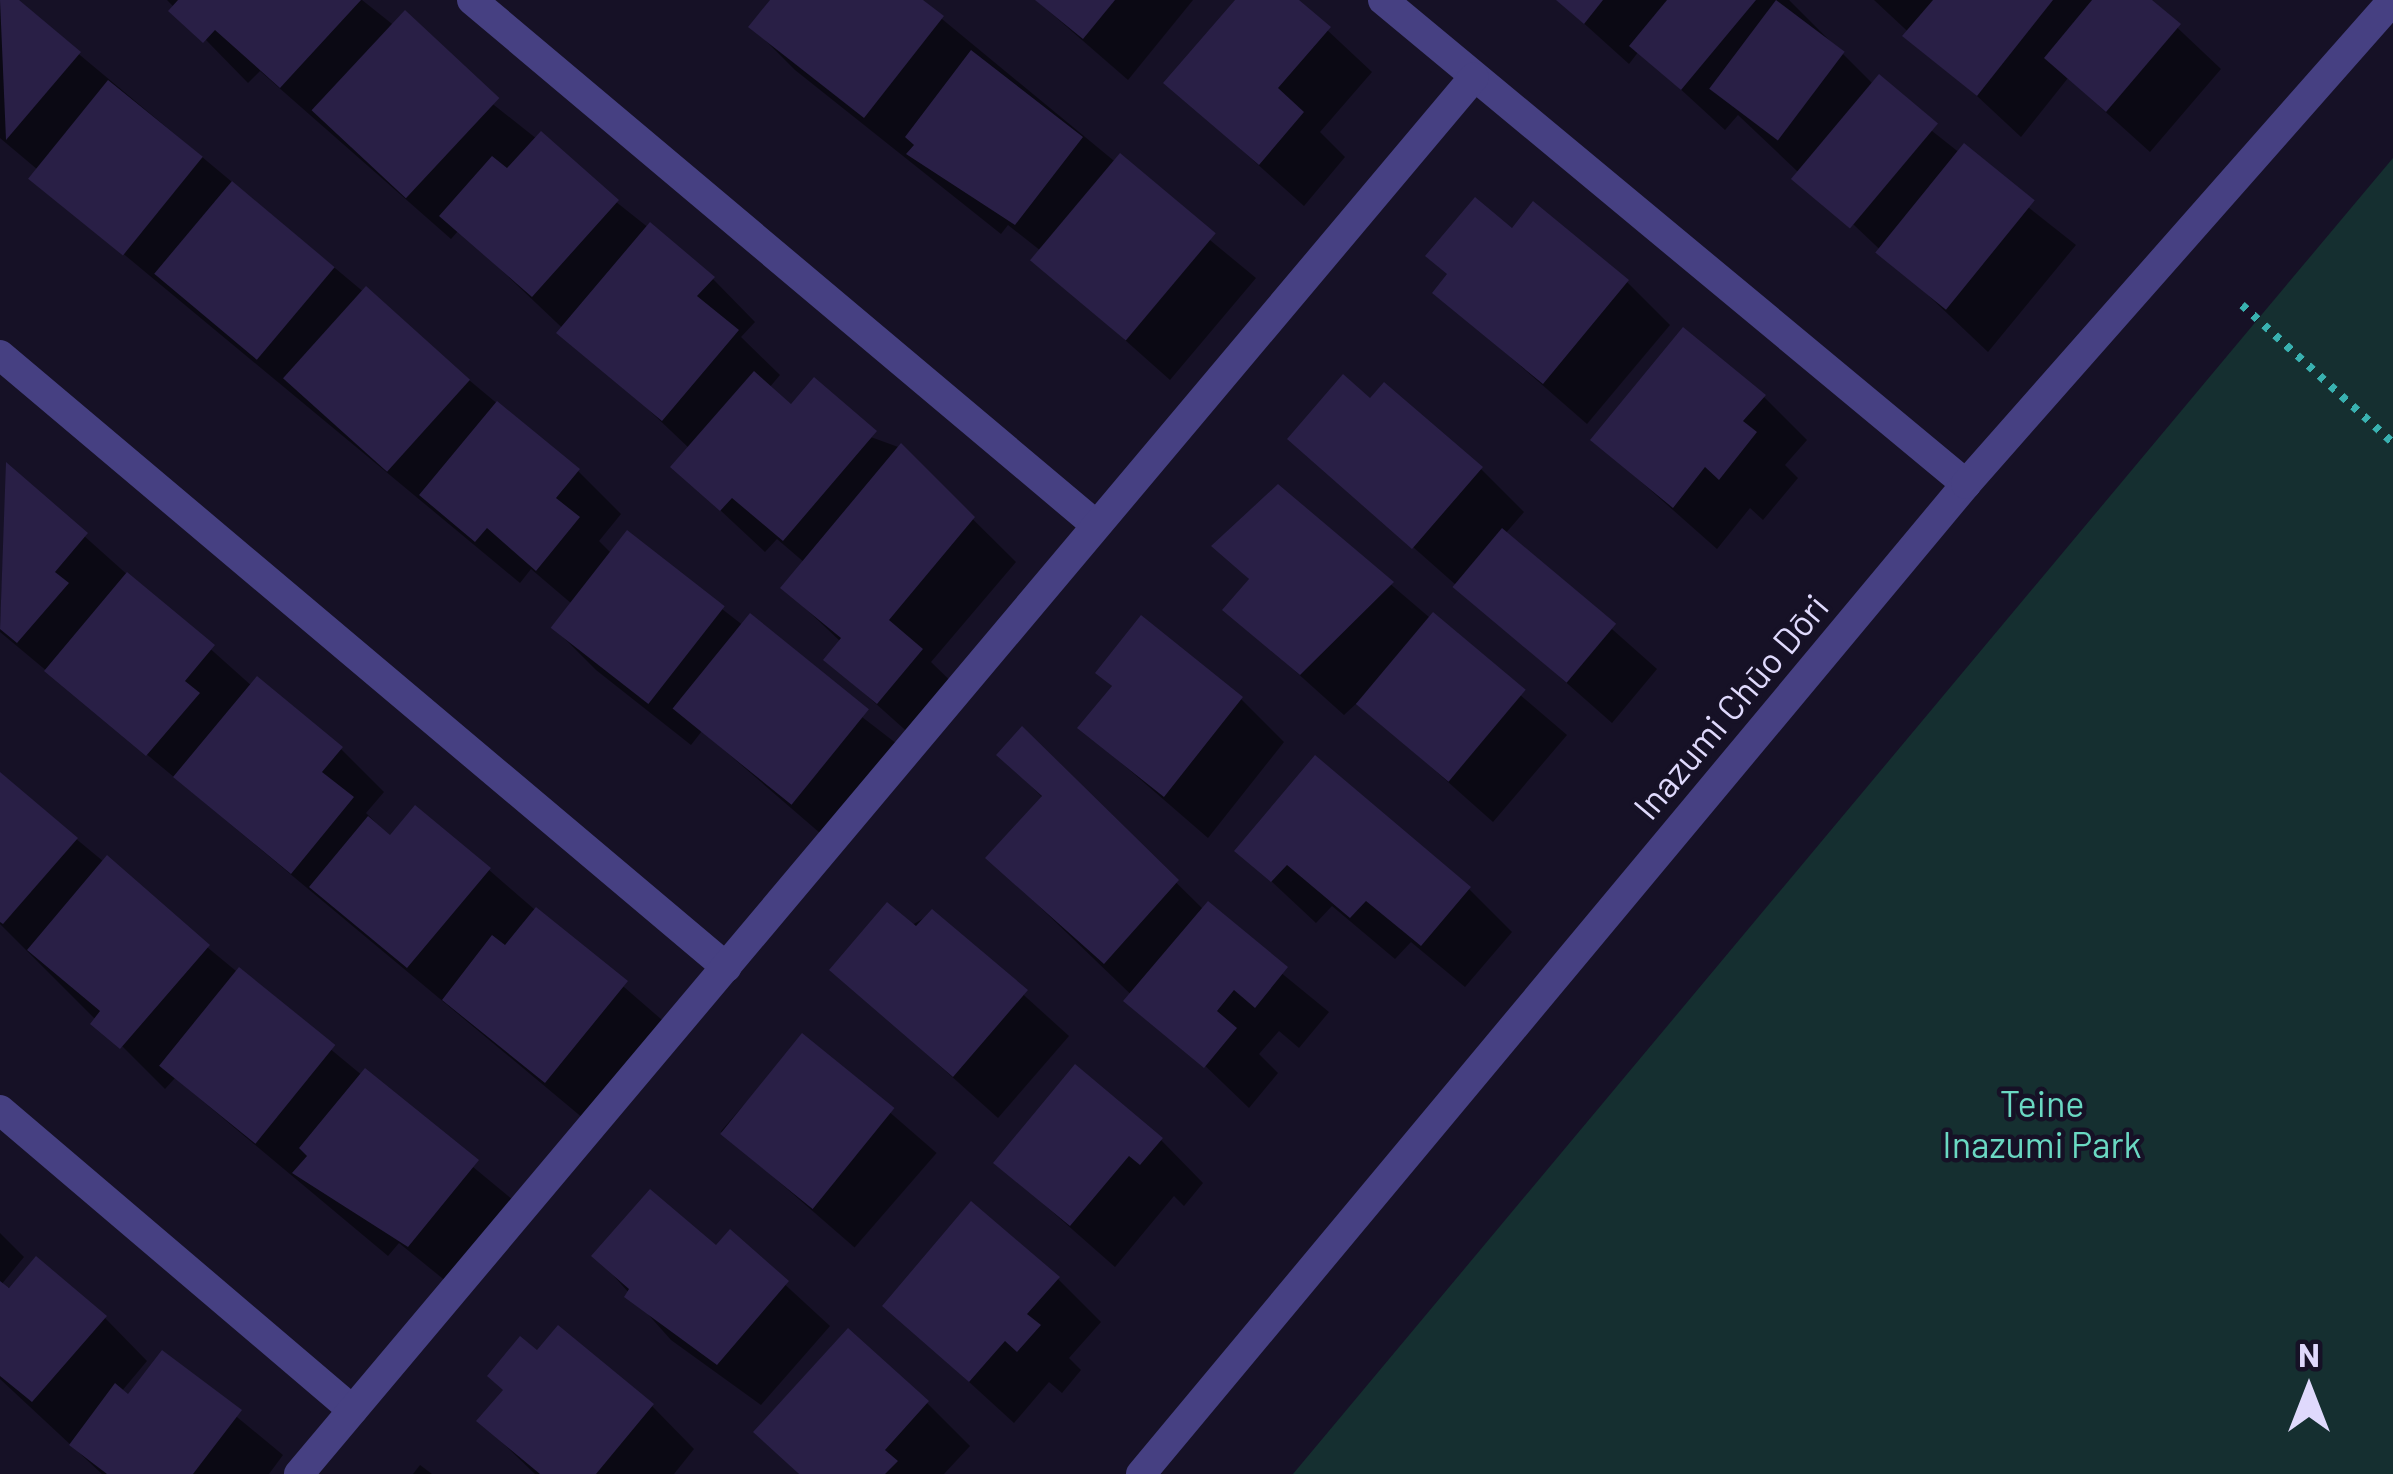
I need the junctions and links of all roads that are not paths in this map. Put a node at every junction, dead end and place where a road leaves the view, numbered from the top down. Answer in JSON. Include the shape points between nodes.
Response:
{"nodes":[{"id":1,"x":472,"y":0,"type":"edge"},
{"id":2,"x":1383,"y":0,"type":"edge"},
{"id":3,"x":2393,"y":0,"type":"edge"},
{"id":4,"x":1474,"y":77,"type":"junction"},
{"id":5,"x":0,"y":355,"type":"edge"},
{"id":6,"x":1966,"y":484,"type":"junction"},
{"id":7,"x":1096,"y":525,"type":"junction"},
{"id":8,"x":726,"y":967,"type":"junction"},
{"id":9,"x":0,"y":1111,"type":"edge"},
{"id":10,"x":353,"y":1410,"type":"junction"},
{"id":11,"x":299,"y":1474,"type":"edge"},
{"id":12,"x":1141,"y":1474,"type":"edge"}],
"edges":[{"from":1,"to":7,"type":"street"},
{"from":2,"to":4,"type":"street"},
{"from":3,"to":6,"type":"street","name":"Inazumi Chūo Dōri"},
{"from":4,"to":6,"type":"street"},
{"from":4,"to":7,"type":"street"},
{"from":5,"to":8,"type":"street"},
{"from":6,"to":12,"type":"street","name":"Inazumi Chūo Dōri"},
{"from":7,"to":8,"type":"street"},
{"from":8,"to":10,"type":"street"},
{"from":9,"to":10,"type":"street"},
{"from":10,"to":11,"type":"street"}]}
